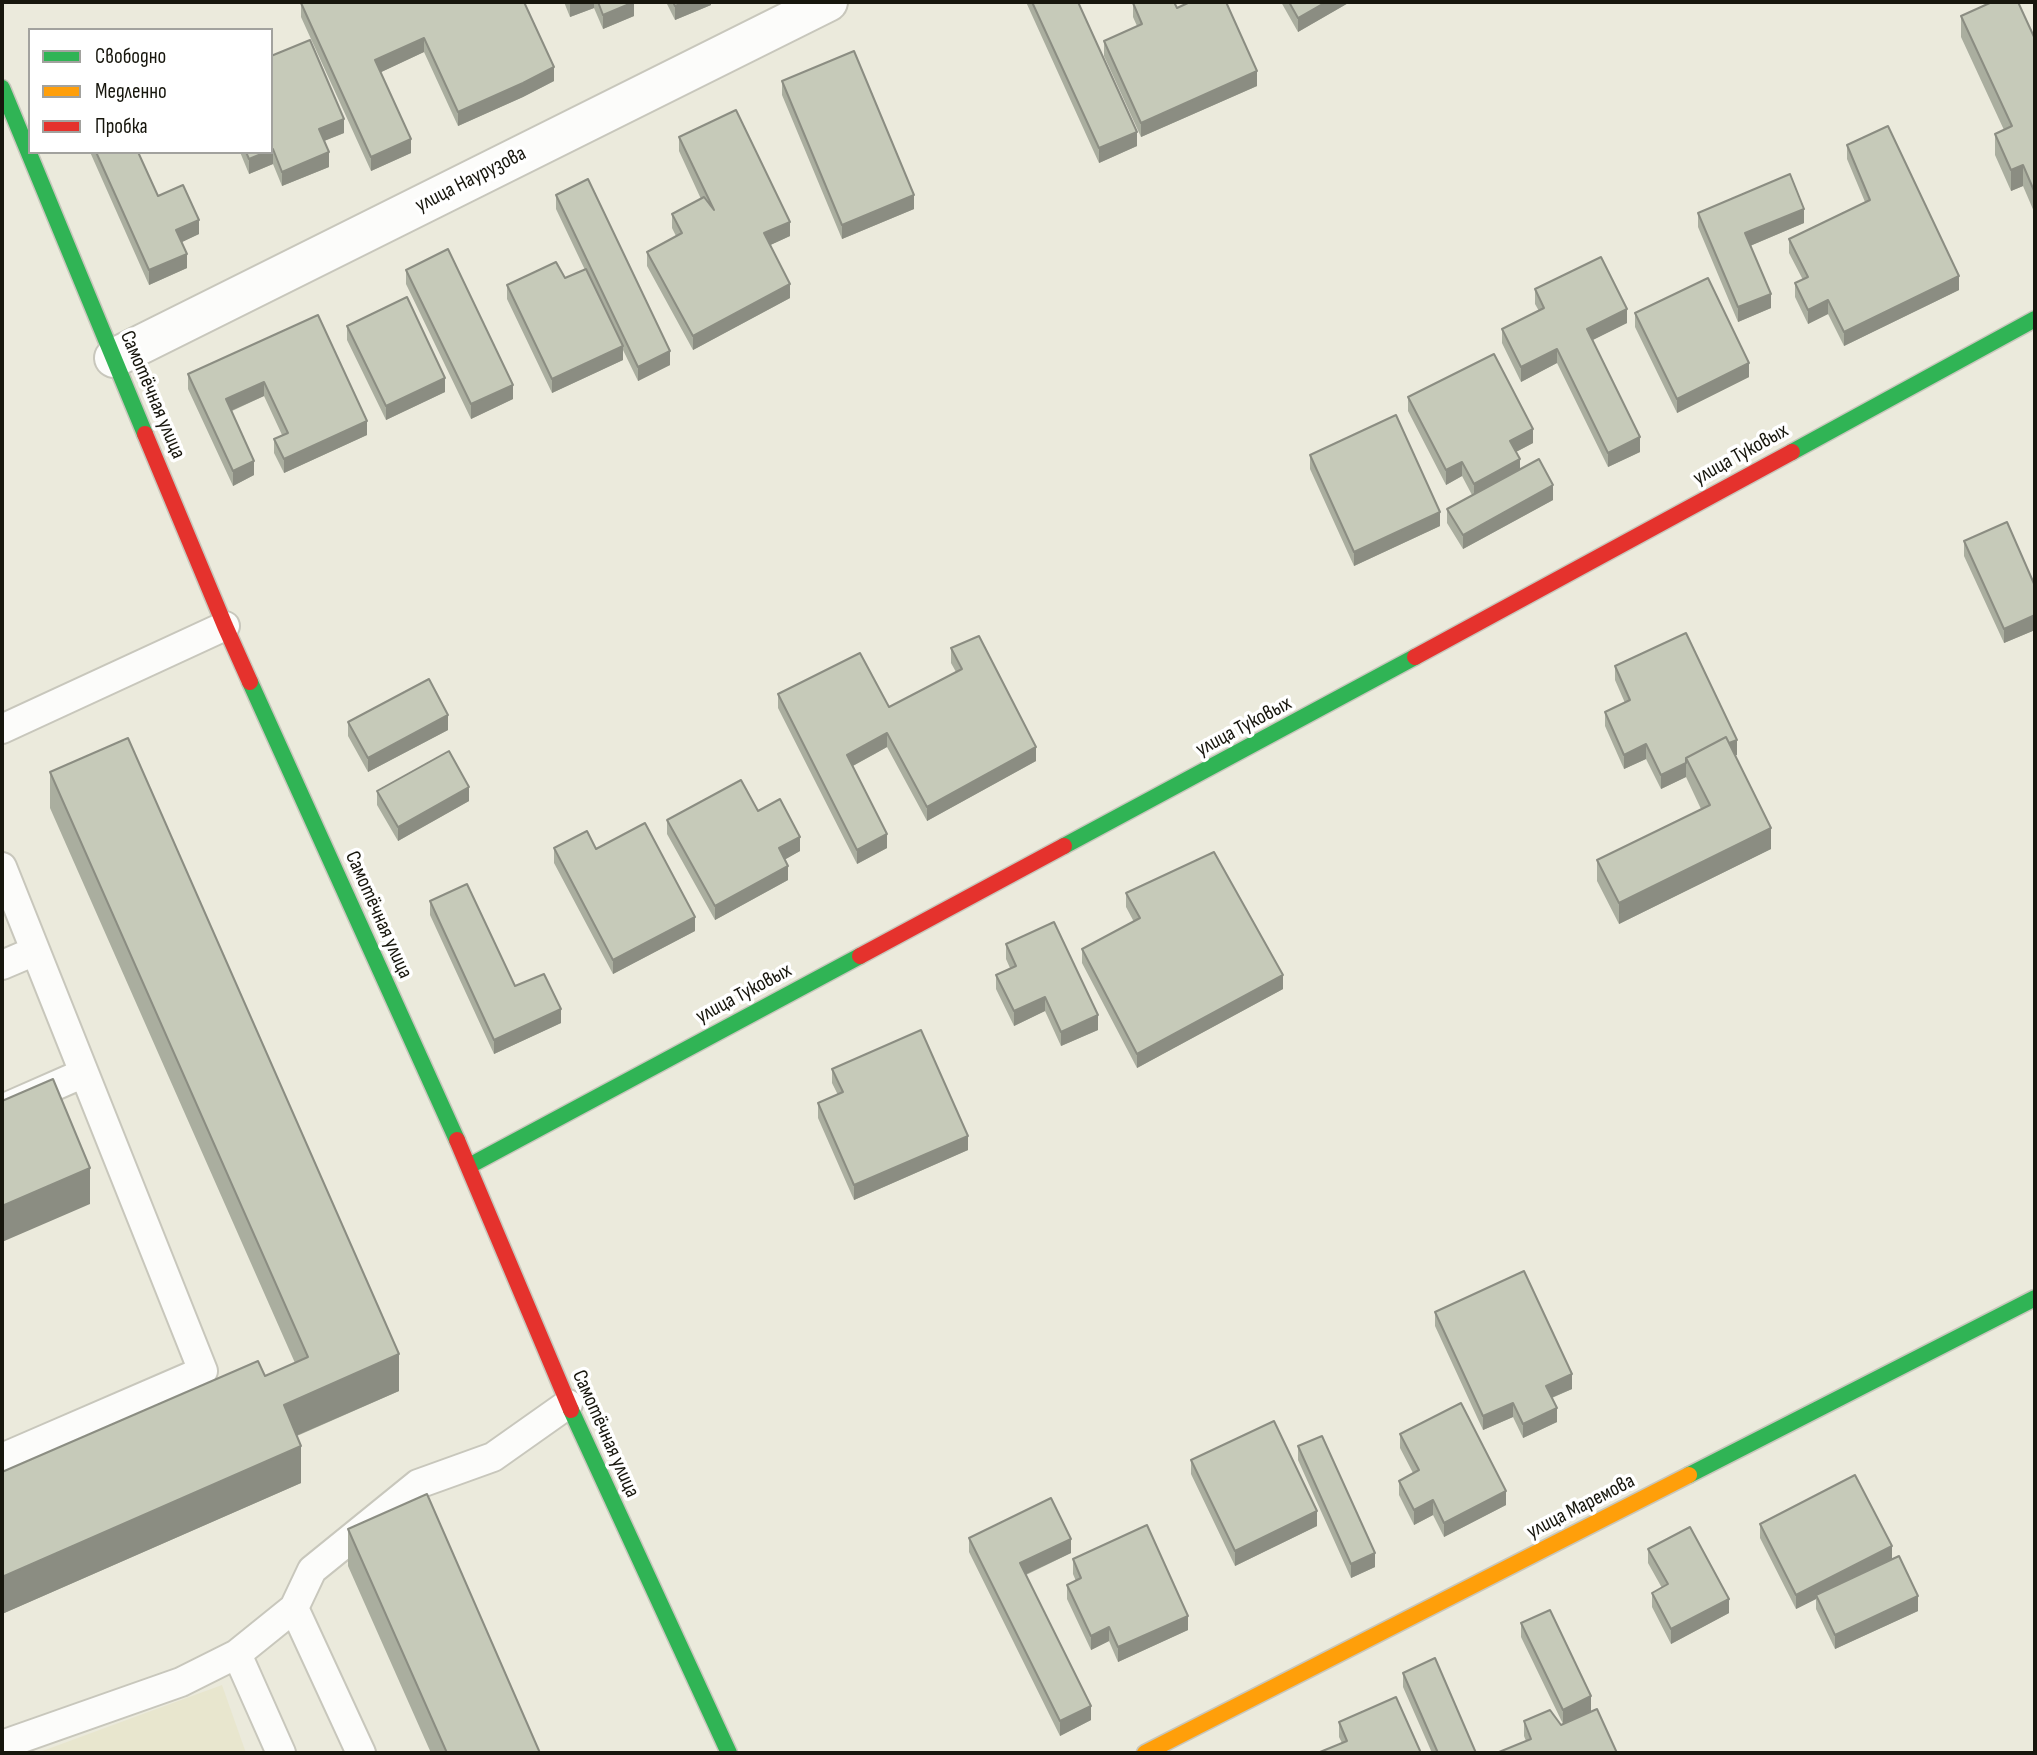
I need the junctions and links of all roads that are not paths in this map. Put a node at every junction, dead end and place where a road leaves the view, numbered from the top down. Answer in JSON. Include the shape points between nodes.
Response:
{"nodes":[{"id":1,"x":828,"y":2,"type":"edge"},
{"id":2,"x":2,"y":88,"type":"edge"},
{"id":3,"x":28,"y":151,"type":"edge"},
{"id":4,"x":29,"y":154,"type":"edge"},
{"id":5,"x":2035,"y":319,"type":"edge"},
{"id":6,"x":114,"y":358,"type":"junction"},
{"id":7,"x":225,"y":626,"type":"junction"},
{"id":8,"x":2,"y":729,"type":"edge"},
{"id":9,"x":2,"y":867,"type":"edge"},
{"id":10,"x":35,"y":951,"type":"junction"},
{"id":11,"x":2,"y":965,"type":"edge"},
{"id":12,"x":83,"y":1073,"type":"junction"},
{"id":13,"x":2,"y":1109,"type":"edge"},
{"id":14,"x":469,"y":1166,"type":"junction"},
{"id":15,"x":2035,"y":1298,"type":"edge"},
{"id":16,"x":568,"y":1404,"type":"junction"},
{"id":17,"x":2,"y":1458,"type":"edge"},
{"id":18,"x":294,"y":1608,"type":"junction"},
{"id":19,"x":237,"y":1654,"type":"junction"},
{"id":20,"x":2,"y":1745,"type":"edge"},
{"id":21,"x":281,"y":1753,"type":"edge"},
{"id":22,"x":358,"y":1753,"type":"edge"},
{"id":23,"x":729,"y":1753,"type":"edge"},
{"id":24,"x":1145,"y":1753,"type":"edge"}],
"edges":[{"from":1,"to":6,"type":"street","name":"улица Наурузова"},
{"from":2,"to":3,"type":"street","name":"Самотёчная улица"},
{"from":4,"to":6,"type":"street","name":"Самотёчная улица"},
{"from":5,"to":14,"type":"street","name":"улица Туковых"},
{"from":6,"to":7,"type":"street","name":"Самотёчная улица"},
{"from":7,"to":8,"type":"lane"},
{"from":7,"to":14,"type":"street","name":"Самотёчная улица"},
{"from":9,"to":10,"type":"lane"},
{"from":10,"to":11,"type":"lane"},
{"from":10,"to":12,"type":"lane"},
{"from":12,"to":13,"type":"lane"},
{"from":12,"to":17,"type":"lane","via":[[203,1371]]},
{"from":14,"to":16,"type":"street","name":"Самотёчная улица"},
{"from":15,"to":24,"type":"street","name":"улица Маремова"},
{"from":16,"to":18,"type":"lane","via":[[493,1457],[418,1484],[312,1570]]},
{"from":16,"to":23,"type":"street","name":"Самотёчная улица"},
{"from":18,"to":19,"type":"lane"},
{"from":18,"to":22,"type":"lane"},
{"from":19,"to":20,"type":"lane","via":[[181,1682]]},
{"from":19,"to":21,"type":"lane"}]}
